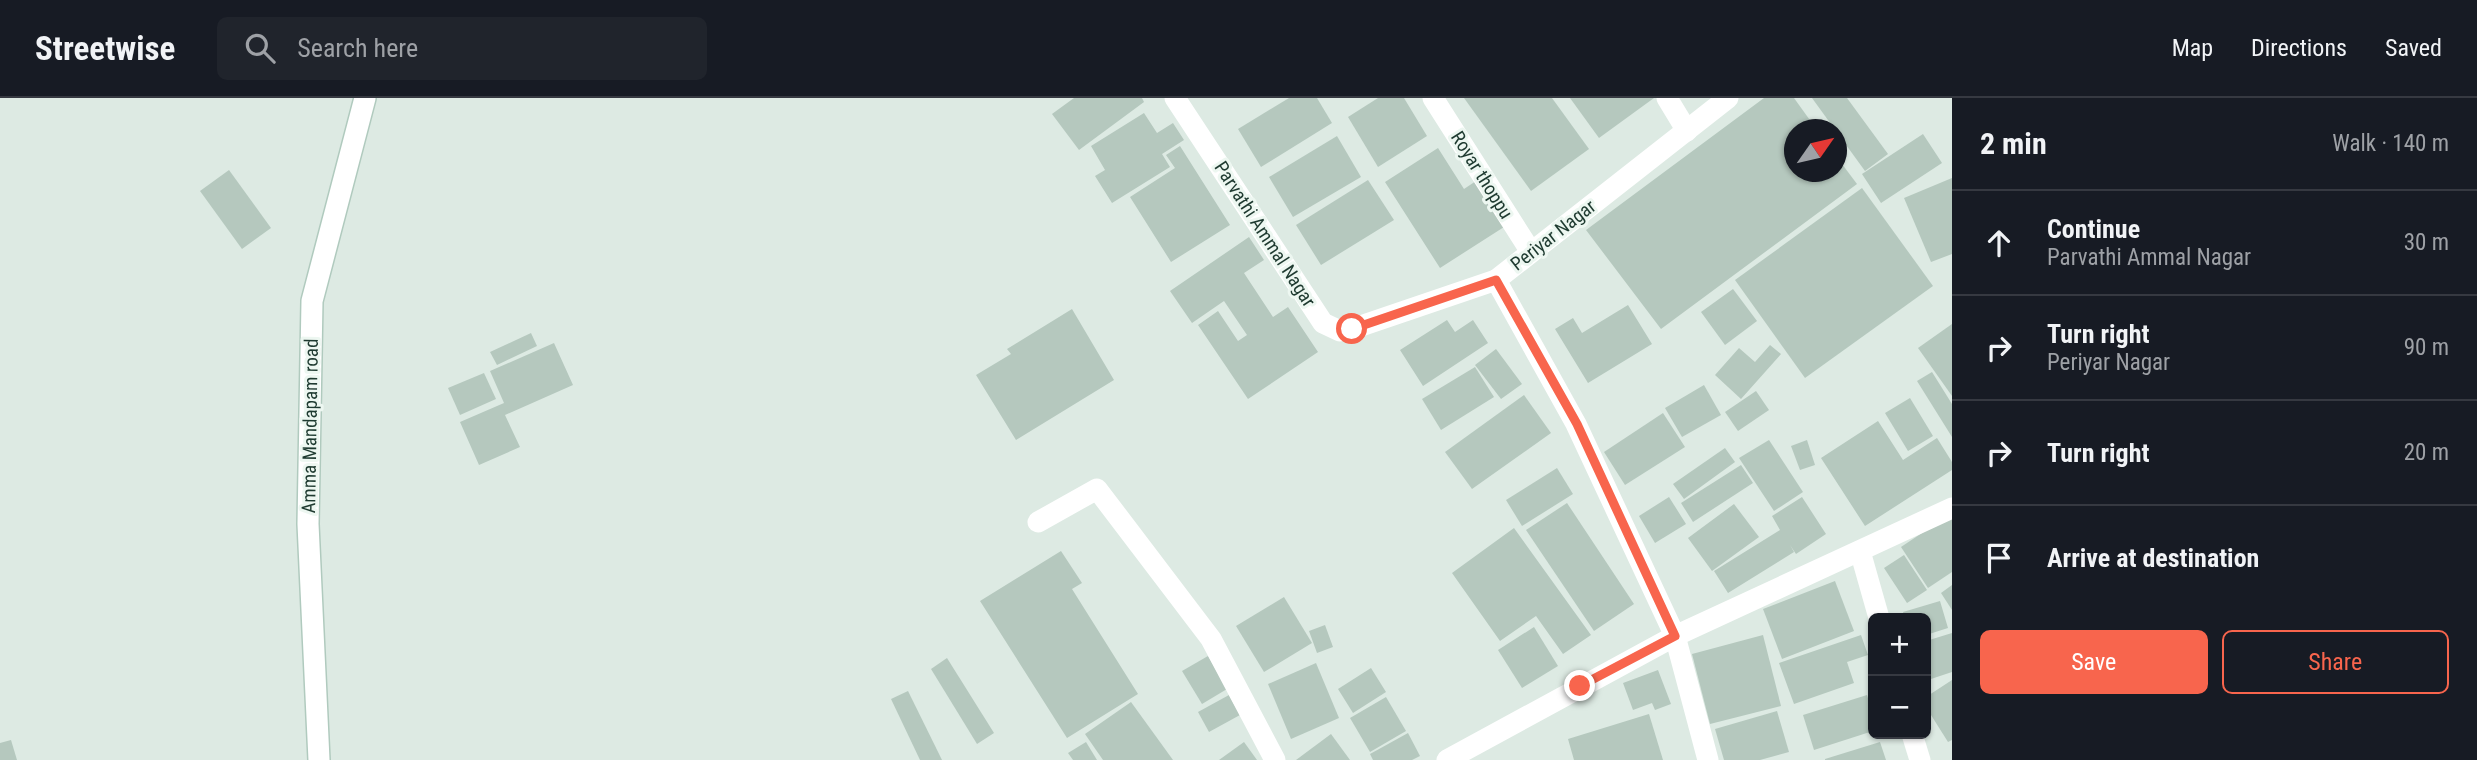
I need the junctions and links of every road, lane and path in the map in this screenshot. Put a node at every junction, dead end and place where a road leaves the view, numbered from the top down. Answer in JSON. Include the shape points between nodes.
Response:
{"nodes":[{"id":1,"x":365,"y":98,"type":"edge"},
{"id":2,"x":1175,"y":98,"type":"edge"},
{"id":3,"x":1433,"y":98,"type":"edge"},
{"id":4,"x":1667,"y":98,"type":"edge"},
{"id":5,"x":1728,"y":98,"type":"edge"},
{"id":6,"x":1687,"y":131,"type":"junction"},
{"id":7,"x":1531,"y":252,"type":"junction"},
{"id":8,"x":1496,"y":280,"type":"junction"},
{"id":9,"x":1952,"y":508,"type":"edge"},
{"id":10,"x":1038,"y":522,"type":"dead end"},
{"id":11,"x":1860,"y":551,"type":"junction"},
{"id":12,"x":1878,"y":613,"type":"edge"},
{"id":13,"x":1675,"y":636,"type":"junction"},
{"id":14,"x":1914,"y":739,"type":"edge"},
{"id":15,"x":318,"y":760,"type":"edge"},
{"id":16,"x":1275,"y":760,"type":"edge"},
{"id":17,"x":1447,"y":760,"type":"edge"},
{"id":18,"x":1708,"y":760,"type":"edge"},
{"id":19,"x":1920,"y":760,"type":"edge"}],
"edges":[{"from":1,"to":15,"type":"street","name":"Amma Mandapam road","via":[[312,301],[308,524]]},
{"from":2,"to":8,"type":"street","name":"Parvathi Ammal Nagar","via":[[1323,323],[1340,331],[1352,329]]},
{"from":3,"to":7,"type":"street","name":"Royar thoppu"},
{"from":4,"to":6,"type":"street"},
{"from":5,"to":6,"type":"street","name":"Periyar Nagar"},
{"from":6,"to":7,"type":"street","name":"Periyar Nagar"},
{"from":7,"to":8,"type":"street","name":"Periyar Nagar"},
{"from":8,"to":13,"type":"street","name":"Periyar Nagar","via":[[1577,424]]},
{"from":9,"to":11,"type":"street"},
{"from":10,"to":16,"type":"street","via":[[1097,489],[1210,639]]},
{"from":11,"to":12,"type":"street"},
{"from":11,"to":13,"type":"street"},
{"from":13,"to":17,"type":"street"},
{"from":13,"to":18,"type":"street","name":"Periyar Nagar"},
{"from":14,"to":19,"type":"street"}]}
